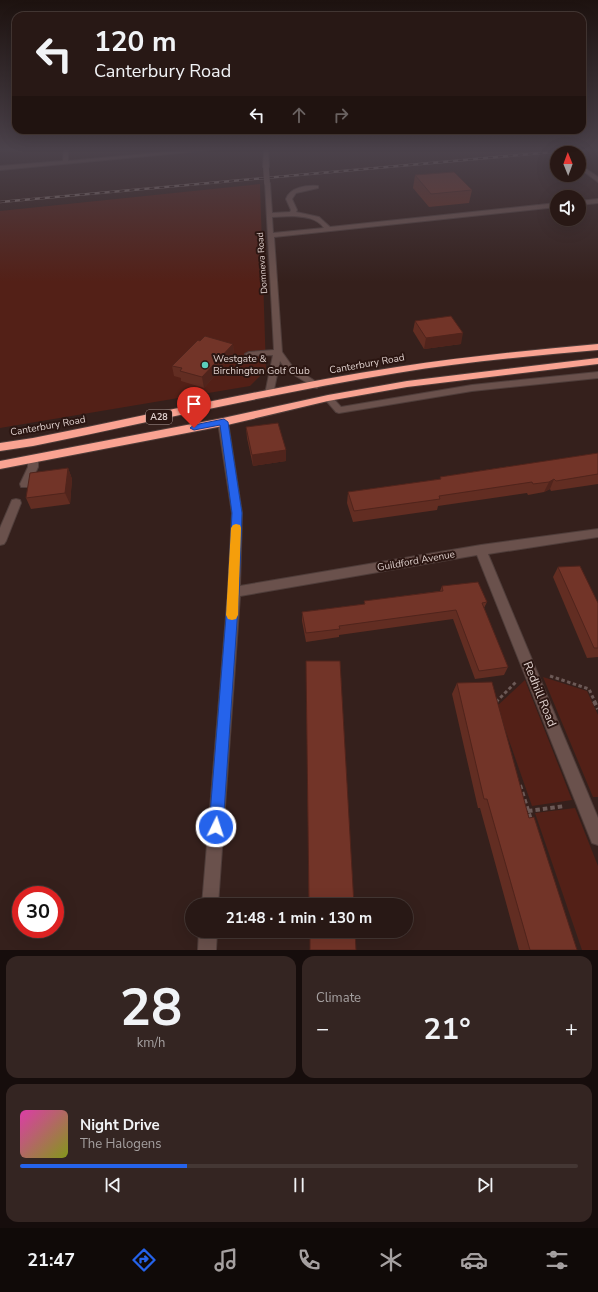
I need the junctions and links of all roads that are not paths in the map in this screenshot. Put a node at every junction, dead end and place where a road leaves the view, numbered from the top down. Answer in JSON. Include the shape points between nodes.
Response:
{"nodes":[{"id":1,"x":268,"y":193,"type":"edge"},
{"id":2,"x":292,"y":193,"type":"edge"},
{"id":3,"x":598,"y":201,"type":"edge"},
{"id":4,"x":586,"y":202,"type":"edge"},
{"id":5,"x":550,"y":206,"type":"edge"},
{"id":6,"x":292,"y":214,"type":"junction"},
{"id":7,"x":269,"y":215,"type":"junction"},
{"id":8,"x":328,"y":229,"type":"junction"},
{"id":9,"x":270,"y":235,"type":"junction"},
{"id":10,"x":598,"y":346,"type":"edge"},
{"id":11,"x":278,"y":352,"type":"junction"},
{"id":12,"x":249,"y":354,"type":"dead end"},
{"id":13,"x":598,"y":361,"type":"edge"},
{"id":14,"x":598,"y":375,"type":"edge"},
{"id":15,"x":317,"y":385,"type":"junction"},
{"id":16,"x":269,"y":394,"type":"junction"},
{"id":17,"x":328,"y":398,"type":"junction"},
{"id":18,"x":224,"y":422,"type":"junction"},
{"id":19,"x":0,"y":447,"type":"edge"},
{"id":20,"x":34,"y":460,"type":"junction"},
{"id":21,"x":0,"y":465,"type":"edge"},
{"id":22,"x":25,"y":484,"type":"dead end"},
{"id":23,"x":16,"y":503,"type":"dead end"},
{"id":24,"x":3,"y":526,"type":"edge"},
{"id":25,"x":598,"y":533,"type":"edge"},
{"id":26,"x":0,"y":541,"type":"edge"},
{"id":27,"x":481,"y":550,"type":"junction"},
{"id":28,"x":234,"y":592,"type":"junction"},
{"id":29,"x":598,"y":837,"type":"edge"},
{"id":30,"x":211,"y":898,"type":"edge"},
{"id":31,"x":208,"y":938,"type":"edge"},
{"id":32,"x":207,"y":950,"type":"edge"}],
"edges":[{"from":1,"to":7,"type":"street","name":"Domneva Road","bridge":true},
{"from":2,"to":6,"type":"street","via":[[289,204],[294,210]]},
{"from":3,"to":4,"type":"street"},
{"from":5,"to":8,"type":"street"},
{"from":6,"to":7,"type":"street"},
{"from":6,"to":8,"type":"street","via":[[318,218]]},
{"from":7,"to":9,"type":"street","name":"Domneva Road"},
{"from":8,"to":9,"type":"street"},
{"from":9,"to":11,"type":"street","name":"Domneva Road"},
{"from":10,"to":15,"type":"highway","name":"Canterbury Road","number":"A28","via":[[397,370]]},
{"from":11,"to":12,"type":"street"},
{"from":11,"to":15,"type":"street","via":[[289,368]]},
{"from":11,"to":16,"type":"street","name":"Domneva Road"},
{"from":13,"to":17,"type":"highway","number":"A28","via":[[407,384]]},
{"from":14,"to":17,"type":"street","via":[[472,388],[339,410]]},
{"from":15,"to":16,"type":"highway","name":"Canterbury Road","number":"A28"},
{"from":16,"to":19,"type":"highway","name":"Canterbury Road","number":"A28"},
{"from":17,"to":18,"type":"highway","number":"A28"},
{"from":18,"to":20,"type":"highway","number":"A28"},
{"from":18,"to":28,"type":"street","via":[[237,513]]},
{"from":20,"to":21,"type":"highway","number":"A28"},
{"from":20,"to":22,"type":"street"},
{"from":23,"to":24,"type":"street"},
{"from":24,"to":26,"type":"street"},
{"from":25,"to":27,"type":"street","name":"Guildford Avenue"},
{"from":27,"to":28,"type":"street","name":"Guildford Avenue"},
{"from":27,"to":29,"type":"street","name":"Redhill Road"},
{"from":28,"to":30,"type":"street"},
{"from":31,"to":32,"type":"street"}]}
